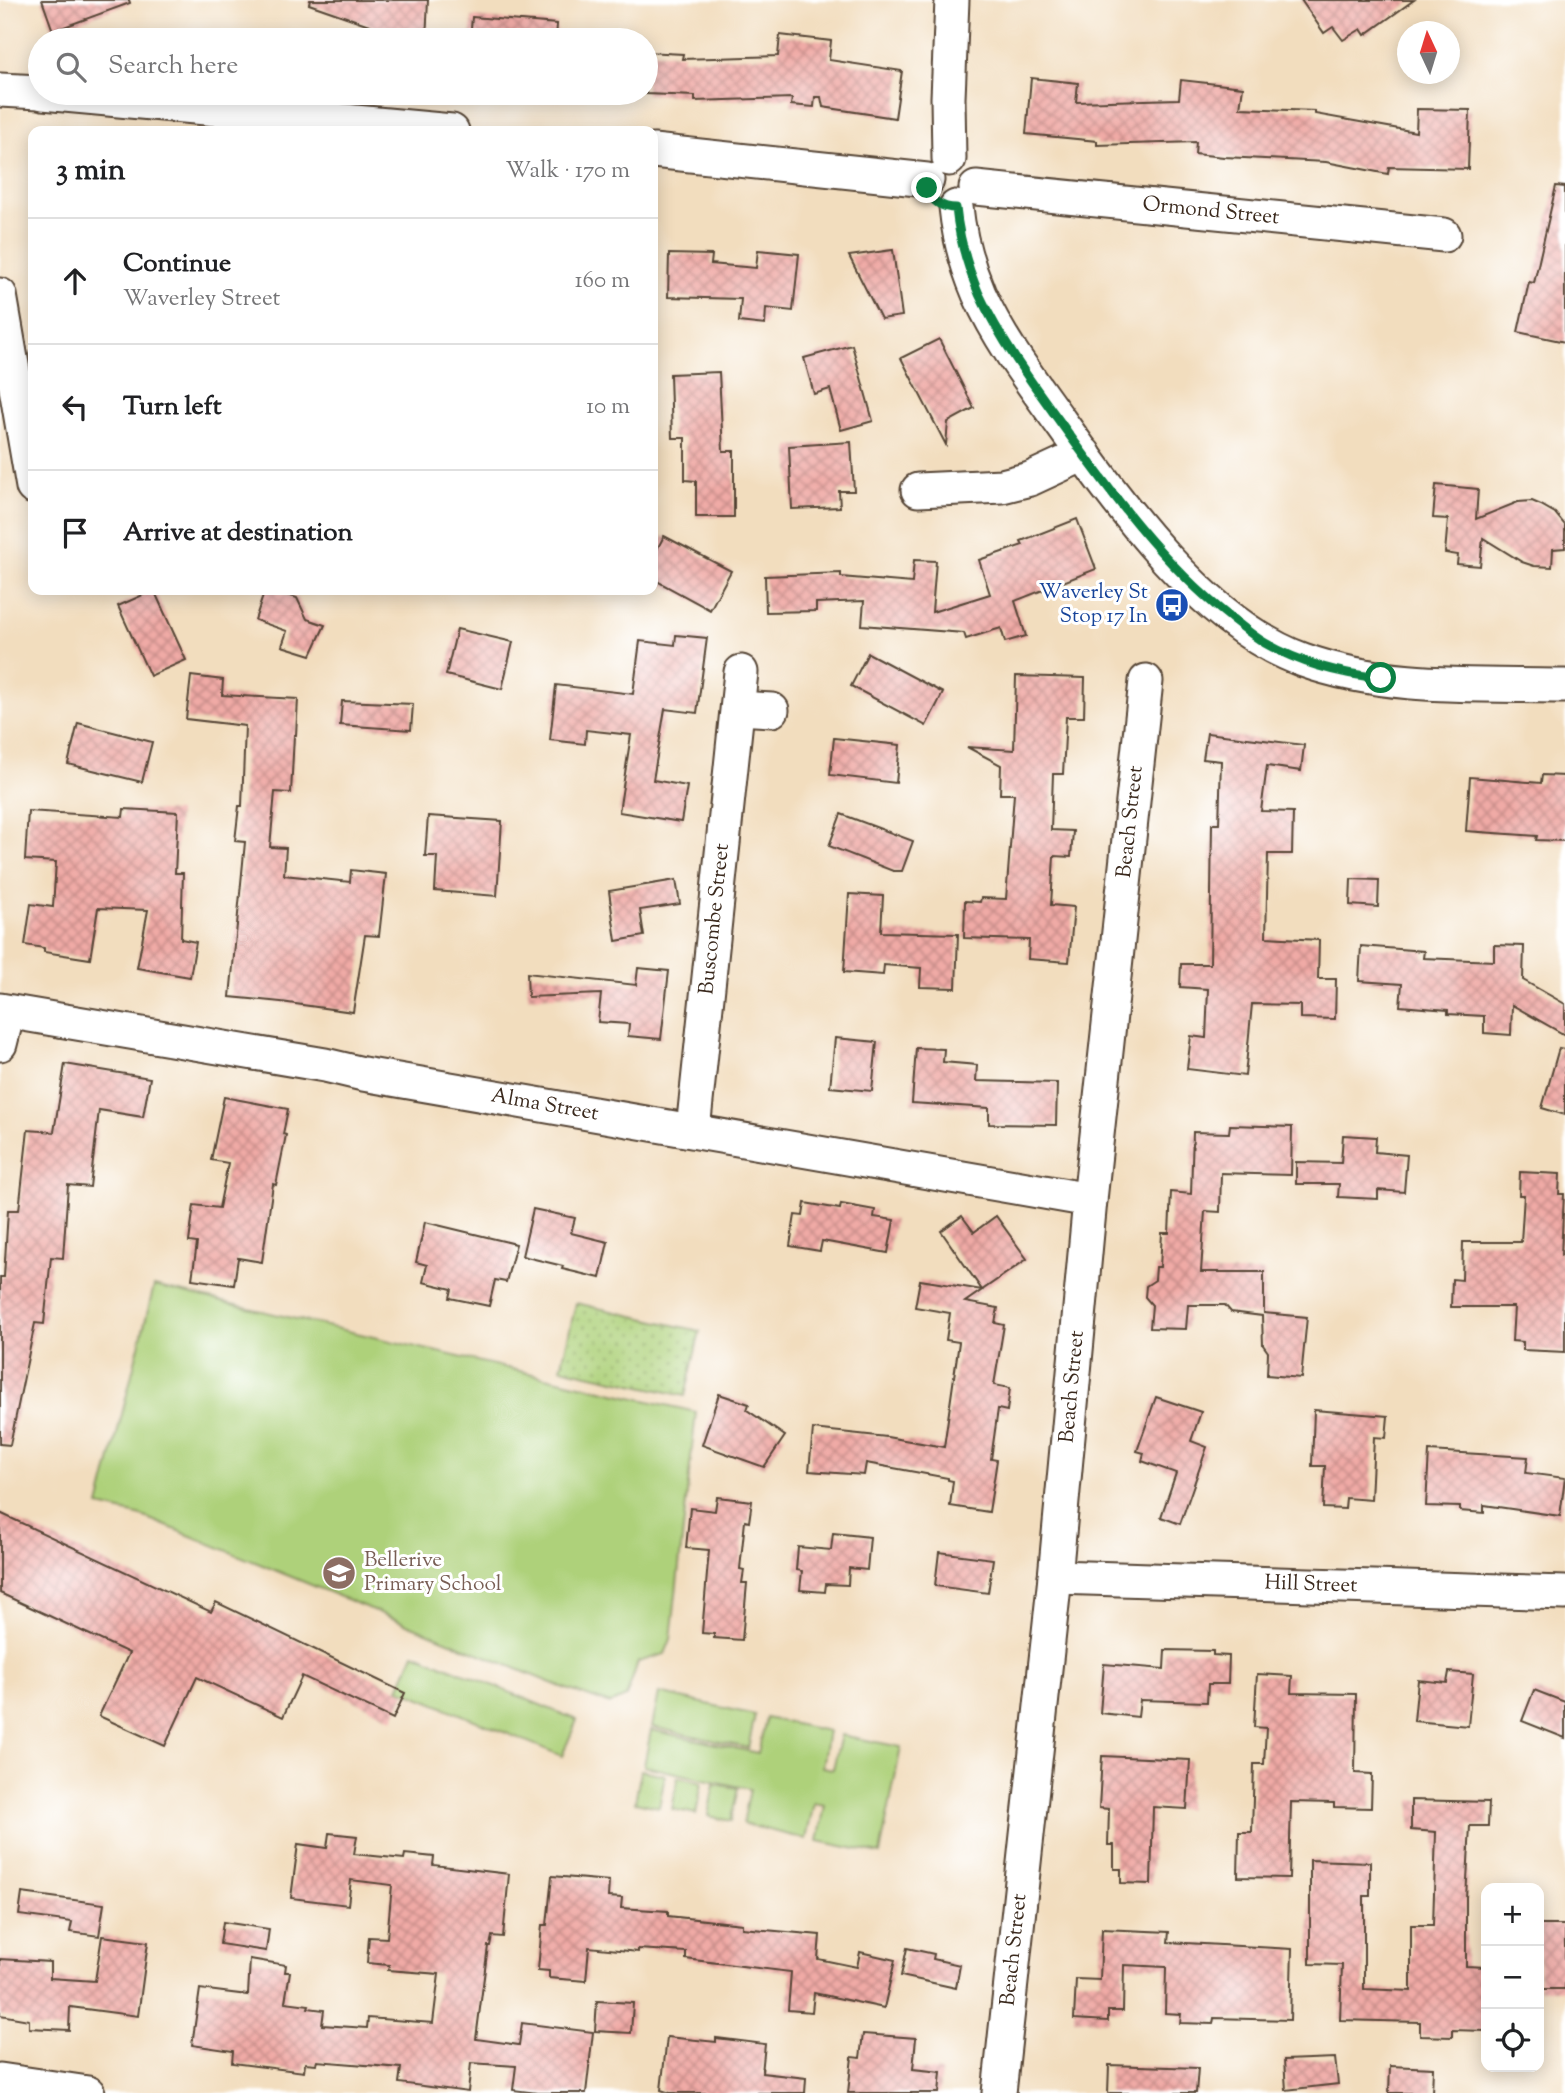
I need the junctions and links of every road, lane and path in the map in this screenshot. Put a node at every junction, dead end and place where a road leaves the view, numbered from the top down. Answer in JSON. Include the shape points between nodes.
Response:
{"nodes":[{"id":1,"x":952,"y":0,"type":"edge"},
{"id":2,"x":314,"y":105,"type":"edge"},
{"id":3,"x":333,"y":106,"type":"edge"},
{"id":4,"x":428,"y":126,"type":"edge"},
{"id":5,"x":658,"y":151,"type":"edge"},
{"id":6,"x":938,"y":170,"type":"junction"},
{"id":7,"x":966,"y":198,"type":"junction"},
{"id":8,"x":1444,"y":235,"type":"dead end"},
{"id":9,"x":0,"y":295,"type":"edge"},
{"id":10,"x":1084,"y":454,"type":"junction"},
{"id":11,"x":28,"y":458,"type":"edge"},
{"id":12,"x":918,"y":490,"type":"dead end"},
{"id":13,"x":741,"y":672,"type":"dead end"},
{"id":14,"x":1146,"y":681,"type":"dead end"},
{"id":15,"x":1565,"y":686,"type":"edge"},
{"id":16,"x":738,"y":708,"type":"junction"},
{"id":17,"x":772,"y":710,"type":"dead end"},
{"id":18,"x":4,"y":1011,"type":"edge"},
{"id":19,"x":0,"y":1044,"type":"edge"},
{"id":20,"x":693,"y":1130,"type":"junction"},
{"id":21,"x":1090,"y":1200,"type":"junction"},
{"id":22,"x":1055,"y":1577,"type":"junction"},
{"id":23,"x":1565,"y":1593,"type":"edge"},
{"id":24,"x":0,"y":2080,"type":"edge"},
{"id":25,"x":88,"y":2093,"type":"edge"},
{"id":26,"x":999,"y":2093,"type":"edge"}],
"edges":[{"from":1,"to":6,"type":"street"},
{"from":2,"to":3,"type":"street"},
{"from":3,"to":4,"type":"street"},
{"from":5,"to":6,"type":"street"},
{"from":6,"to":7,"type":"street","via":[[930,195],[935,201],[941,206]]},
{"from":6,"to":7,"type":"street","via":[[957,159],[971,168],[975,176]]},
{"from":7,"to":8,"type":"street","name":"Ormond Street"},
{"from":7,"to":10,"type":"street","via":[[958,230],[969,270],[1014,358]]},
{"from":9,"to":11,"type":"street"},
{"from":10,"to":12,"type":"street","via":[[1030,479],[1002,486]]},
{"from":10,"to":15,"type":"street","via":[[1170,562],[1208,600],[1265,643],[1355,675],[1437,684]]},
{"from":13,"to":16,"type":"street","name":"Buscombe Street"},
{"from":14,"to":21,"type":"street","name":"Beach Street"},
{"from":16,"to":17,"type":"street"},
{"from":16,"to":20,"type":"street","name":"Buscombe Street"},
{"from":18,"to":19,"type":"street"},
{"from":18,"to":20,"type":"street","name":"Alma Street"},
{"from":20,"to":21,"type":"street","name":"Alma Street"},
{"from":21,"to":22,"type":"street","name":"Beach Street"},
{"from":22,"to":23,"type":"street","name":"Hill Street"},
{"from":22,"to":26,"type":"street","name":"Beach Street"},
{"from":24,"to":25,"type":"street"}]}
